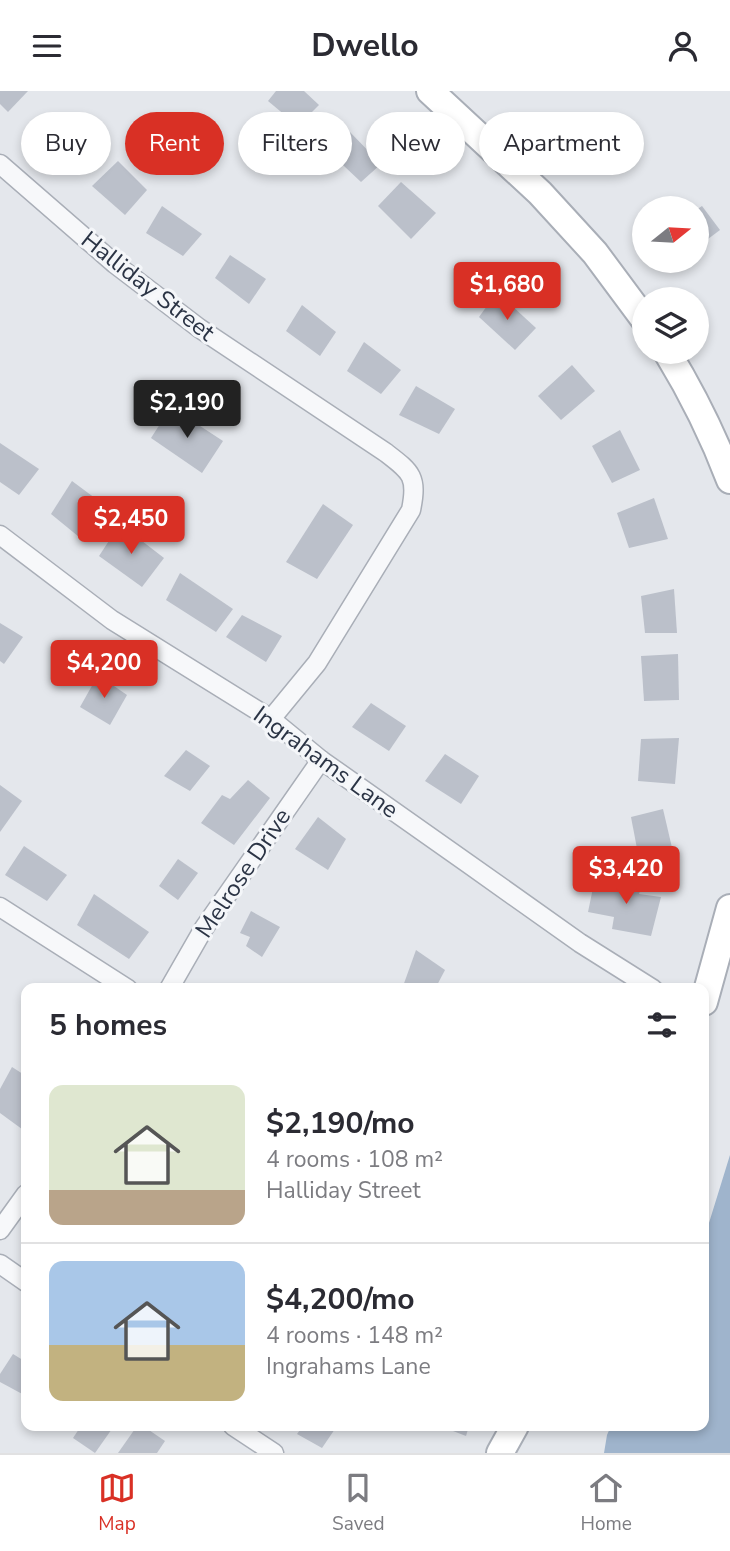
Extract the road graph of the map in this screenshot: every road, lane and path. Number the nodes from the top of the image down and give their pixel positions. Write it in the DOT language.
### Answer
graph roads {
  1 [pos="429,91"];
  2 [pos="0,164"];
  3 [pos="632,303"];
  4 [pos="674,364"];
  5 [pos="730,480"];
  6 [pos="0,535"];
  7 [pos="271,719"];
  8 [pos="321,759"];
  9 [pos="0,907"];
  10 [pos="730,908"];
  11 [pos="119,983"];
  12 [pos="172,983"];
  13 [pos="643,983"];
  14 [pos="709,984"];
  15 [pos="21,1201"];
  16 [pos="0,1230"];
  17 [pos="0,1264"];
  18 [pos="21,1279"];
  19 [pos="241,1431"];
  20 [pos="512,1431"];
  21 [pos="274,1453"];
  22 [pos="500,1453"];
  1 -- 3 [label="main road"];
  2 -- 7 [label="street, Halliday Street"];
  4 -- 5 [label="main road"];
  6 -- 7 [label="street, Ingrahams Lane"];
  7 -- 8 [label="street, Ingrahams Lane"];
  8 -- 12 [label="street, Melrose Drive"];
  8 -- 13 [label="street, Ingrahams Lane"];
  9 -- 11 [label="street"];
  10 -- 14 [label="main road"];
  15 -- 16 [label="street"];
  17 -- 18 [label="street"];
  19 -- 21 [label="street"];
  20 -- 22 [label="main road"];
}
